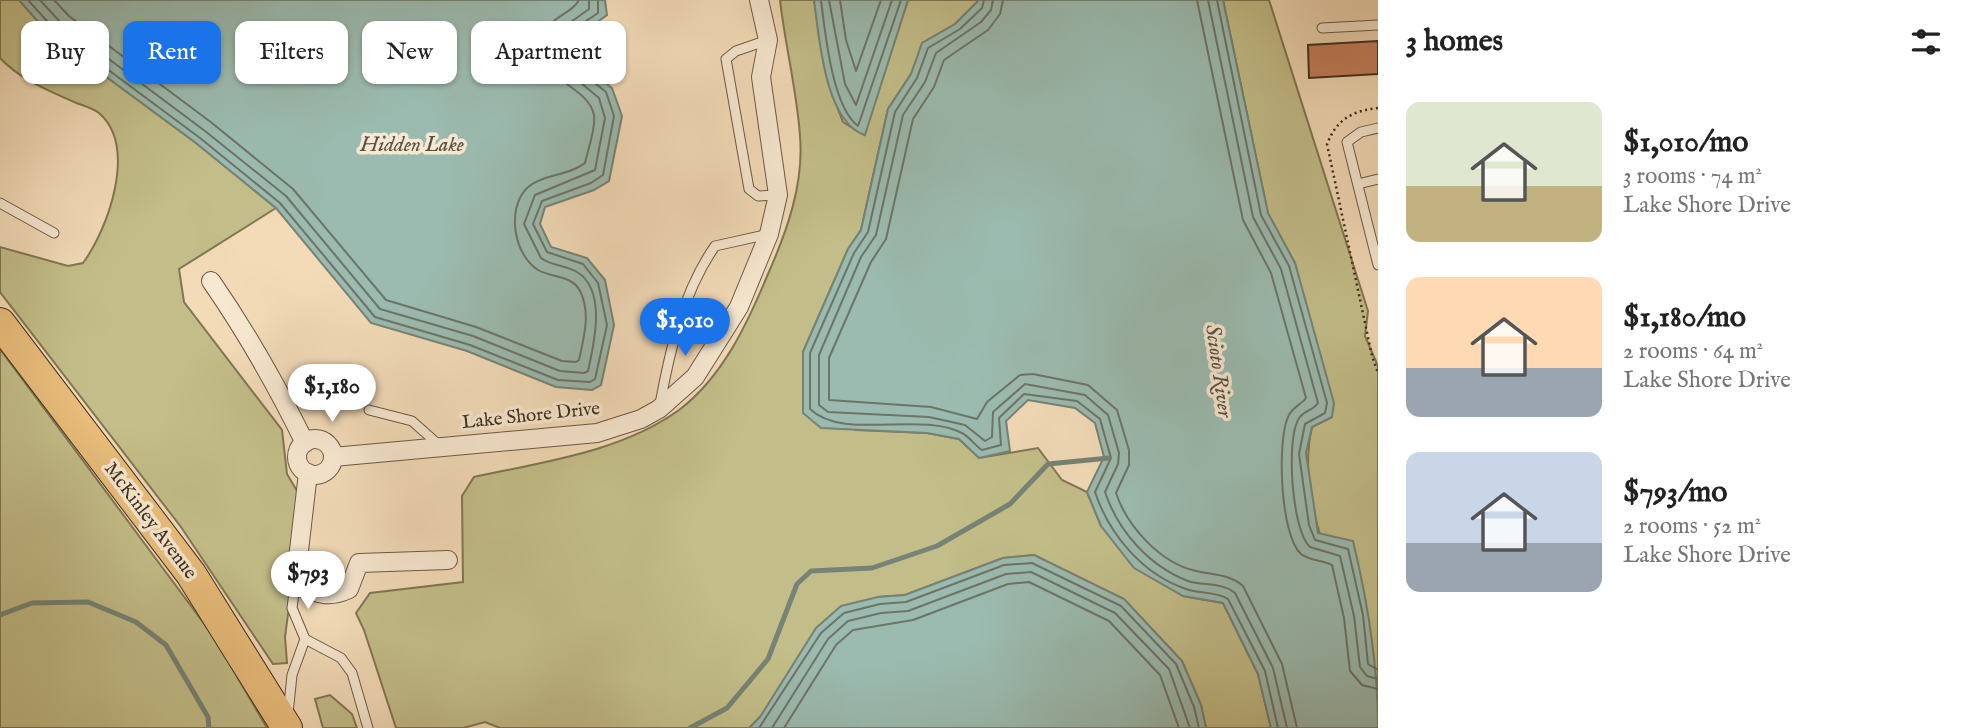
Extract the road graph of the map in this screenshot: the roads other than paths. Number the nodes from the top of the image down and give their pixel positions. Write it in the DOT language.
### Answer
graph roads {
  1 [pos="759,0"];
  2 [pos="1378,25"];
  3 [pos="1322,28"];
  4 [pos="768,40"];
  5 [pos="1378,128"];
  6 [pos="1378,179"];
  7 [pos="1358,184"];
  8 [pos="778,195"];
  9 [pos="0,203"];
  10 [pos="1373,226"];
  11 [pos="54,233"];
  12 [pos="769,234"];
  13 [pos="1378,265"];
  14 [pos="211,281"];
  15 [pos="0,323"];
  16 [pos="659,409"];
  17 [pos="369,410"];
  18 [pos="304,443"];
  19 [pos="440,446"];
  20 [pos="333,457"];
  21 [pos="308,473"];
  22 [pos="448,560"];
  23 [pos="295,585"];
  24 [pos="305,639"];
  25 [pos="287,728"];
  26 [pos="368,728"];
  1 -- 4 [label="street, Lake Shore Drive"];
  2 -- 3 [label="lane"];
  4 -- 8 [label="street, Lake Shore Drive"];
  4 -- 8 [label="lane"];
  5 -- 7 [label="lane"];
  6 -- 7 [label="lane"];
  7 -- 10 [label="lane"];
  8 -- 12 [label="street, Lake Shore Drive"];
  9 -- 11 [label="lane"];
  10 -- 13 [label="lane"];
  12 -- 16 [label="street, Lake Shore Drive"];
  12 -- 16 [label="lane"];
  14 -- 18 [label="street"];
  15 -- 25 [label="main road, McKinley Avenue"];
  16 -- 19 [label="street, Lake Shore Drive"];
  17 -- 19 [label="lane"];
  18 -- 20 [label="street"];
  18 -- 21 [label="street"];
  19 -- 20 [label="street, Lake Shore Drive"];
  20 -- 21 [label="street, Lake Shore Drive"];
  21 -- 23 [label="street"];
  22 -- 23 [label="street"];
  23 -- 24 [label="lane"];
  24 -- 25 [label="lane"];
  24 -- 26 [label="lane"];
}
